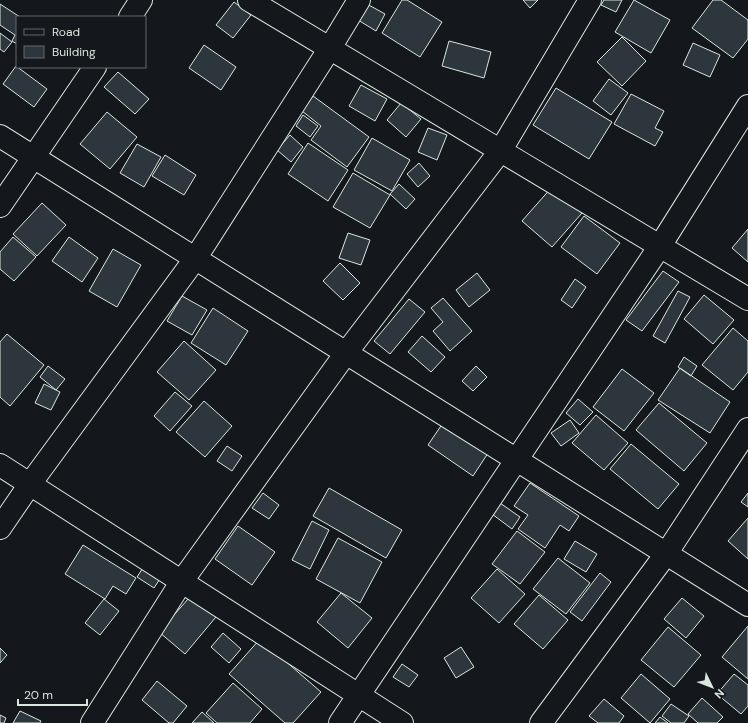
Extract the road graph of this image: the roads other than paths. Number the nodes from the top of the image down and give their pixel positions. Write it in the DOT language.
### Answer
graph roads {
  1 [pos="141,0"];
  2 [pos="250,0"];
  3 [pos="359,0"];
  4 [pos="590,0"];
  5 [pos="131,16"];
  6 [pos="330,48"];
  7 [pos="94,68"];
  8 [pos="748,106"];
  9 [pos="0,136"];
  10 [pos="501,150"];
  11 [pos="33,157"];
  12 [pos="0,206"];
  13 [pos="660,246"];
  14 [pos="195,259"];
  15 [pos="748,299"];
  16 [pos="346,353"];
  17 [pos="748,429"];
  18 [pos="516,460"];
  19 [pos="0,465"];
  20 [pos="30,484"];
  21 [pos="0,528"];
  22 [pos="666,554"];
  23 [pos="182,581"];
  24 [pos="748,605"];
  25 [pos="359,695"];
  26 [pos="92,723"];
  27 [pos="340,723"];
  28 [pos="402,723"];
  29 [pos="541,723"];
  1 -- 5 [label="street"];
  2 -- 6 [label="street"];
  3 -- 6 [label="street"];
  4 -- 10 [label="street"];
  6 -- 10 [label="street"];
  6 -- 14 [label="street"];
  7 -- 11 [label="street"];
  8 -- 13 [label="street"];
  9 -- 11 [label="street"];
  10 -- 13 [label="street"];
  10 -- 16 [label="street"];
  11 -- 12 [label="street"];
  11 -- 14 [label="street"];
  13 -- 15 [label="street"];
  13 -- 18 [label="street"];
  14 -- 16 [label="street"];
  14 -- 20 [label="street"];
  16 -- 18 [label="street"];
  16 -- 23 [label="street"];
  17 -- 22 [label="street"];
  18 -- 22 [label="street"];
  18 -- 25 [label="street"];
  19 -- 20 [label="street"];
  20 -- 21 [label="street"];
  20 -- 23 [label="street"];
  22 -- 24 [label="street"];
  22 -- 29 [label="street"];
  23 -- 25 [label="street"];
  23 -- 26 [label="street"];
  25 -- 27 [label="street"];
  25 -- 28 [label="street"];
}
